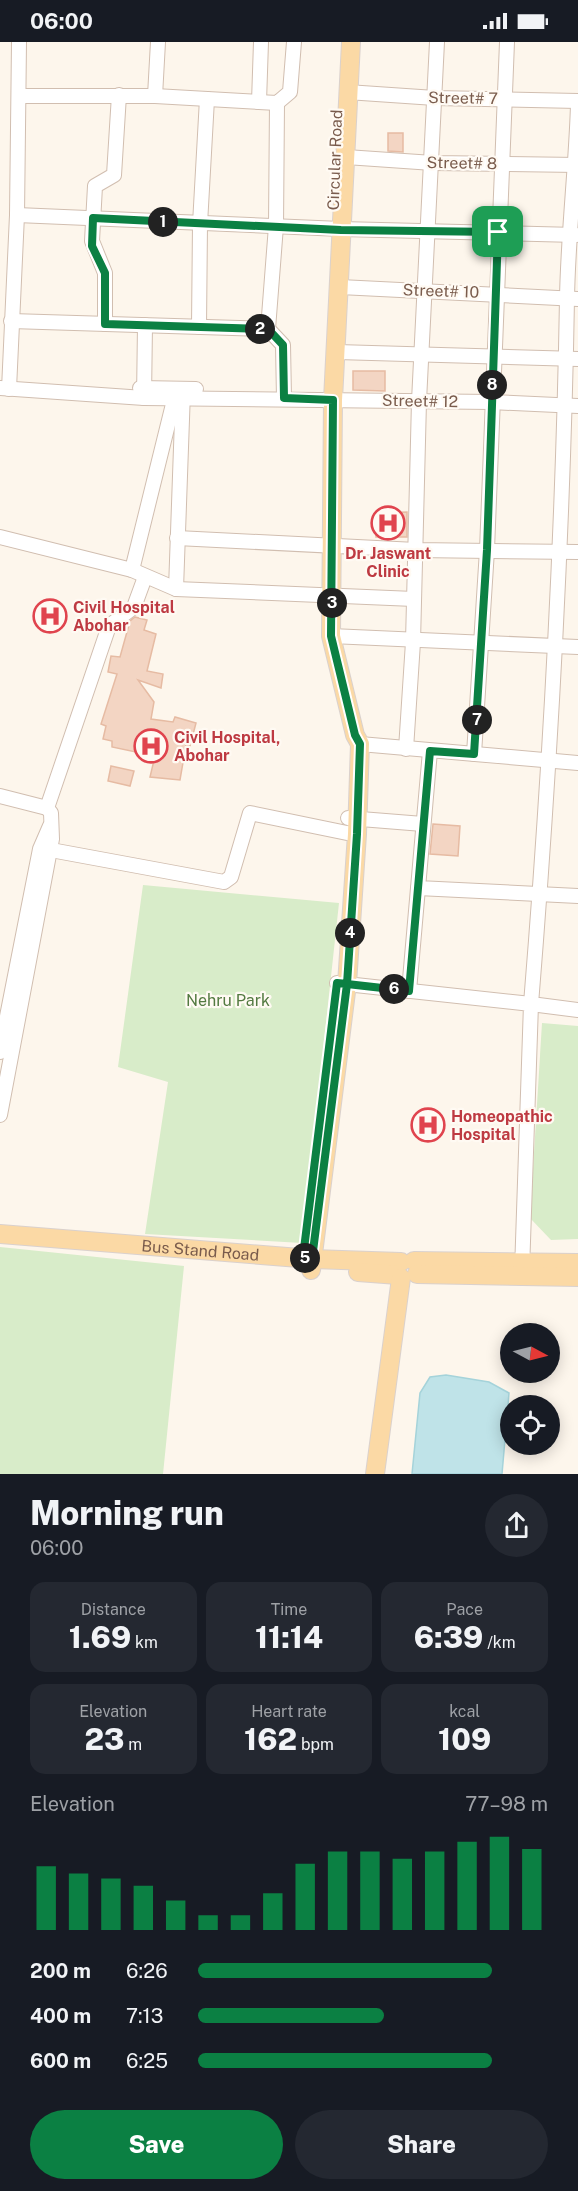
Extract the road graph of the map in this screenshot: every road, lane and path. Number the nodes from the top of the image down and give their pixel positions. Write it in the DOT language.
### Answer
graph roads {
  1 [pos="19,42"];
  2 [pos="158,42"];
  3 [pos="261,42"];
  4 [pos="294,42"];
  5 [pos="340,42"];
  6 [pos="351,42"];
  7 [pos="437,42"];
  8 [pos="507,42"];
  9 [pos="347,92"];
  10 [pos="119,95"];
  11 [pos="20,96"];
  12 [pos="155,96"];
  13 [pos="435,98"];
  14 [pos="207,99"];
  15 [pos="506,99"];
  16 [pos="258,102"];
  17 [pos="277,103"];
  18 [pos="578,103"];
  19 [pos="346,157"];
  20 [pos="433,163"];
  21 [pos="503,164"];
  22 [pos="577,165"];
  23 [pos="17,215"];
  24 [pos="93,218"];
  25 [pos="200,224"];
  26 [pos="276,225"];
  27 [pos="336,229"];
  28 [pos="430,231"];
  29 [pos="498,232"];
  30 [pos="574,235"];
  31 [pos="340,287"];
  32 [pos="426,290"];
  33 [pos="497,293"];
  34 [pos="572,299"];
  35 [pos="11,321"];
  36 [pos="105,324"];
  37 [pos="145,325"];
  38 [pos="200,327"];
  39 [pos="268,329"];
  40 [pos="337,352"];
  41 [pos="423,356"];
  42 [pos="494,357"];
  43 [pos="573,359"];
  44 [pos="5,384"];
  45 [pos="334,392"];
  46 [pos="144,393"];
  47 [pos="284,393"];
  48 [pos="180,394"];
  49 [pos="419,401"];
  50 [pos="491,402"];
  51 [pos="571,406"];
  52 [pos="0,537"];
  53 [pos="177,538"];
  54 [pos="333,546"];
  55 [pos="416,550"];
  56 [pos="487,550"];
  57 [pos="560,551"];
  58 [pos="578,552"];
  59 [pos="139,573"];
  60 [pos="176,589"];
  61 [pos="332,596"];
  62 [pos="414,598"];
  63 [pos="331,636"];
  64 [pos="413,642"];
  65 [pos="482,644"];
  66 [pos="554,645"];
  67 [pos="578,647"];
  68 [pos="358,739"];
  69 [pos="406,749"];
  70 [pos="430,751"];
  71 [pos="474,754"];
  72 [pos="548,762"];
  73 [pos="578,763"];
  74 [pos="0,796"];
  75 [pos="48,808"];
  76 [pos="52,823"];
  77 [pos="351,823"];
  78 [pos="423,824"];
  79 [pos="51,850"];
  80 [pos="418,888"];
  81 [pos="540,895"];
  82 [pos="578,896"];
  83 [pos="342,983"];
  84 [pos="409,991"];
  85 [pos="531,1004"];
  86 [pos="578,1010"];
  87 [pos="0,1052"];
  88 [pos="0,1115"];
  89 [pos="0,1234"];
  90 [pos="0,1245"];
  91 [pos="578,1263"];
  92 [pos="307,1264"];
  93 [pos="522,1270"];
  94 [pos="407,1272"];
  95 [pos="578,1277"];
  96 [pos="375,1474"];
  97 [pos="385,1474"];
  1 -- 11 [label="street"];
  2 -- 12 [label="street"];
  3 -- 16 [label="street"];
  4 -- 17 [label="street"];
  5 -- 27 [label="main road, Circular Road"];
  6 -- 9 [label="main road, Circular Road"];
  7 -- 13 [label="street"];
  8 -- 15 [label="street"];
  9 -- 13 [label="street, Street# 7"];
  9 -- 19 [label="main road, Circular Road"];
  10 -- 11 [label="street"];
  10 -- 12 [label="street"];
  10 -- 24 [label="street"];
  11 -- 23 [label="street"];
  12 -- 14 [label="street"];
  13 -- 15 [label="street, Street# 7"];
  13 -- 20 [label="street"];
  14 -- 16 [label="street"];
  14 -- 25 [label="street"];
  15 -- 18 [label="street, Street# 7"];
  15 -- 21 [label="street"];
  16 -- 17 [label="street"];
  17 -- 26 [label="street"];
  18 -- 22 [label="street"];
  19 -- 20 [label="street, Street# 8"];
  19 -- 27 [label="main road, Circular Road"];
  20 -- 21 [label="street, Street# 8"];
  20 -- 28 [label="street"];
  21 -- 22 [label="street, Street# 8"];
  21 -- 29 [label="street"];
  22 -- 30 [label="street"];
  23 -- 24 [label="street"];
  23 -- 35 [label="street"];
  24 -- 25 [label="street"];
  24 -- 36 [label="street"];
  25 -- 26 [label="street"];
  25 -- 38 [label="street"];
  26 -- 27 [label="street"];
  26 -- 39 [label="street"];
  27 -- 28 [label="street"];
  27 -- 31 [label="main road, Circular Road"];
  27 -- 45 [label="main road, Circular Road"];
  28 -- 29 [label="street"];
  28 -- 32 [label="street"];
  29 -- 30 [label="street"];
  29 -- 33 [label="street"];
  30 -- 34 [label="street"];
  31 -- 32 [label="street, Street# 10"];
  31 -- 40 [label="main road, Circular Road"];
  32 -- 33 [label="street, Street# 10"];
  32 -- 41 [label="street"];
  33 -- 34 [label="street, Street# 10"];
  33 -- 42 [label="street"];
  34 -- 43 [label="street"];
  35 -- 36 [label="street"];
  35 -- 44 [label="street"];
  36 -- 37 [label="street"];
  37 -- 38 [label="street"];
  37 -- 46 [label="street"];
  38 -- 39 [label="street"];
  39 -- 47 [label="street"];
  40 -- 41 [label="street"];
  40 -- 45 [label="main road, Circular Road"];
  41 -- 42 [label="street"];
  41 -- 49 [label="street"];
  42 -- 43 [label="street"];
  42 -- 50 [label="street"];
  43 -- 51 [label="street"];
  44 -- 46 [label="street, Street# 12"];
  45 -- 47 [label="street, Street# 12"];
  45 -- 49 [label="street, Street# 12"];
  45 -- 54 [label="main road, Circular Road"];
  46 -- 48 [label="street, Street# 12"];
  47 -- 48 [label="street, Street# 12"];
  48 -- 53 [label="street"];
  48 -- 59 [label="street"];
  49 -- 50 [label="street, Street# 12"];
  49 -- 55 [label="street"];
  50 -- 51 [label="street, Street# 12"];
  50 -- 56 [label="street"];
  51 -- 57 [label="street"];
  52 -- 59 [label="street"];
  53 -- 54 [label="street"];
  53 -- 60 [label="street"];
  54 -- 55 [label="street"];
  54 -- 61 [label="main road, Circular Road"];
  55 -- 56 [label="street"];
  55 -- 62 [label="street"];
  56 -- 57 [label="street"];
  56 -- 65 [label="street"];
  57 -- 58 [label="street"];
  57 -- 66 [label="street"];
  59 -- 60 [label="street"];
  59 -- 75 [label="street"];
  60 -- 61 [label="street"];
  61 -- 62 [label="street"];
  61 -- 63 [label="main road, Circular Road"];
  62 -- 64 [label="street"];
  63 -- 64 [label="street"];
  63 -- 68 [label="main road, Circular Road"];
  64 -- 65 [label="street"];
  64 -- 69 [label="street"];
  65 -- 66 [label="street"];
  65 -- 71 [label="street"];
  66 -- 67 [label="street"];
  66 -- 72 [label="street"];
  68 -- 69 [label="street"];
  68 -- 77 [label="main road, Circular Road"];
  69 -- 70 [label="street"];
  70 -- 71 [label="street"];
  70 -- 78 [label="street"];
  71 -- 72 [label="street"];
  72 -- 73 [label="street"];
  72 -- 81 [label="street"];
  74 -- 75 [label="street"];
  75 -- 76 [label="street"];
  76 -- 79 [label="street"];
  76 -- 87 [label="street"];
  77 -- 78 [label="street"];
  77 -- 79 [label="street"];
  77 -- 83 [label="main road, Circular Road"];
  78 -- 80 [label="street"];
  79 -- 88 [label="street"];
  80 -- 81 [label="street"];
  80 -- 84 [label="street"];
  81 -- 82 [label="street"];
  81 -- 85 [label="street"];
  83 -- 84 [label="street"];
  83 -- 92 [label="main road, Circular Road"];
  84 -- 85 [label="street"];
  85 -- 86 [label="street"];
  85 -- 93 [label="street"];
  89 -- 92 [label="main road, Bus Stand Road"];
  90 -- 92 [label="main road, Bus Stand Road"];
  91 -- 93 [label="main road, Bus Stand Road"];
  92 -- 94 [label="main road, Bus Stand Road"];
  93 -- 94 [label="main road, Bus Stand Road"];
  93 -- 95 [label="main road, Bus Stand Road"];
  94 -- 96 [label="main road"];
  94 -- 97 [label="main road"];
}
